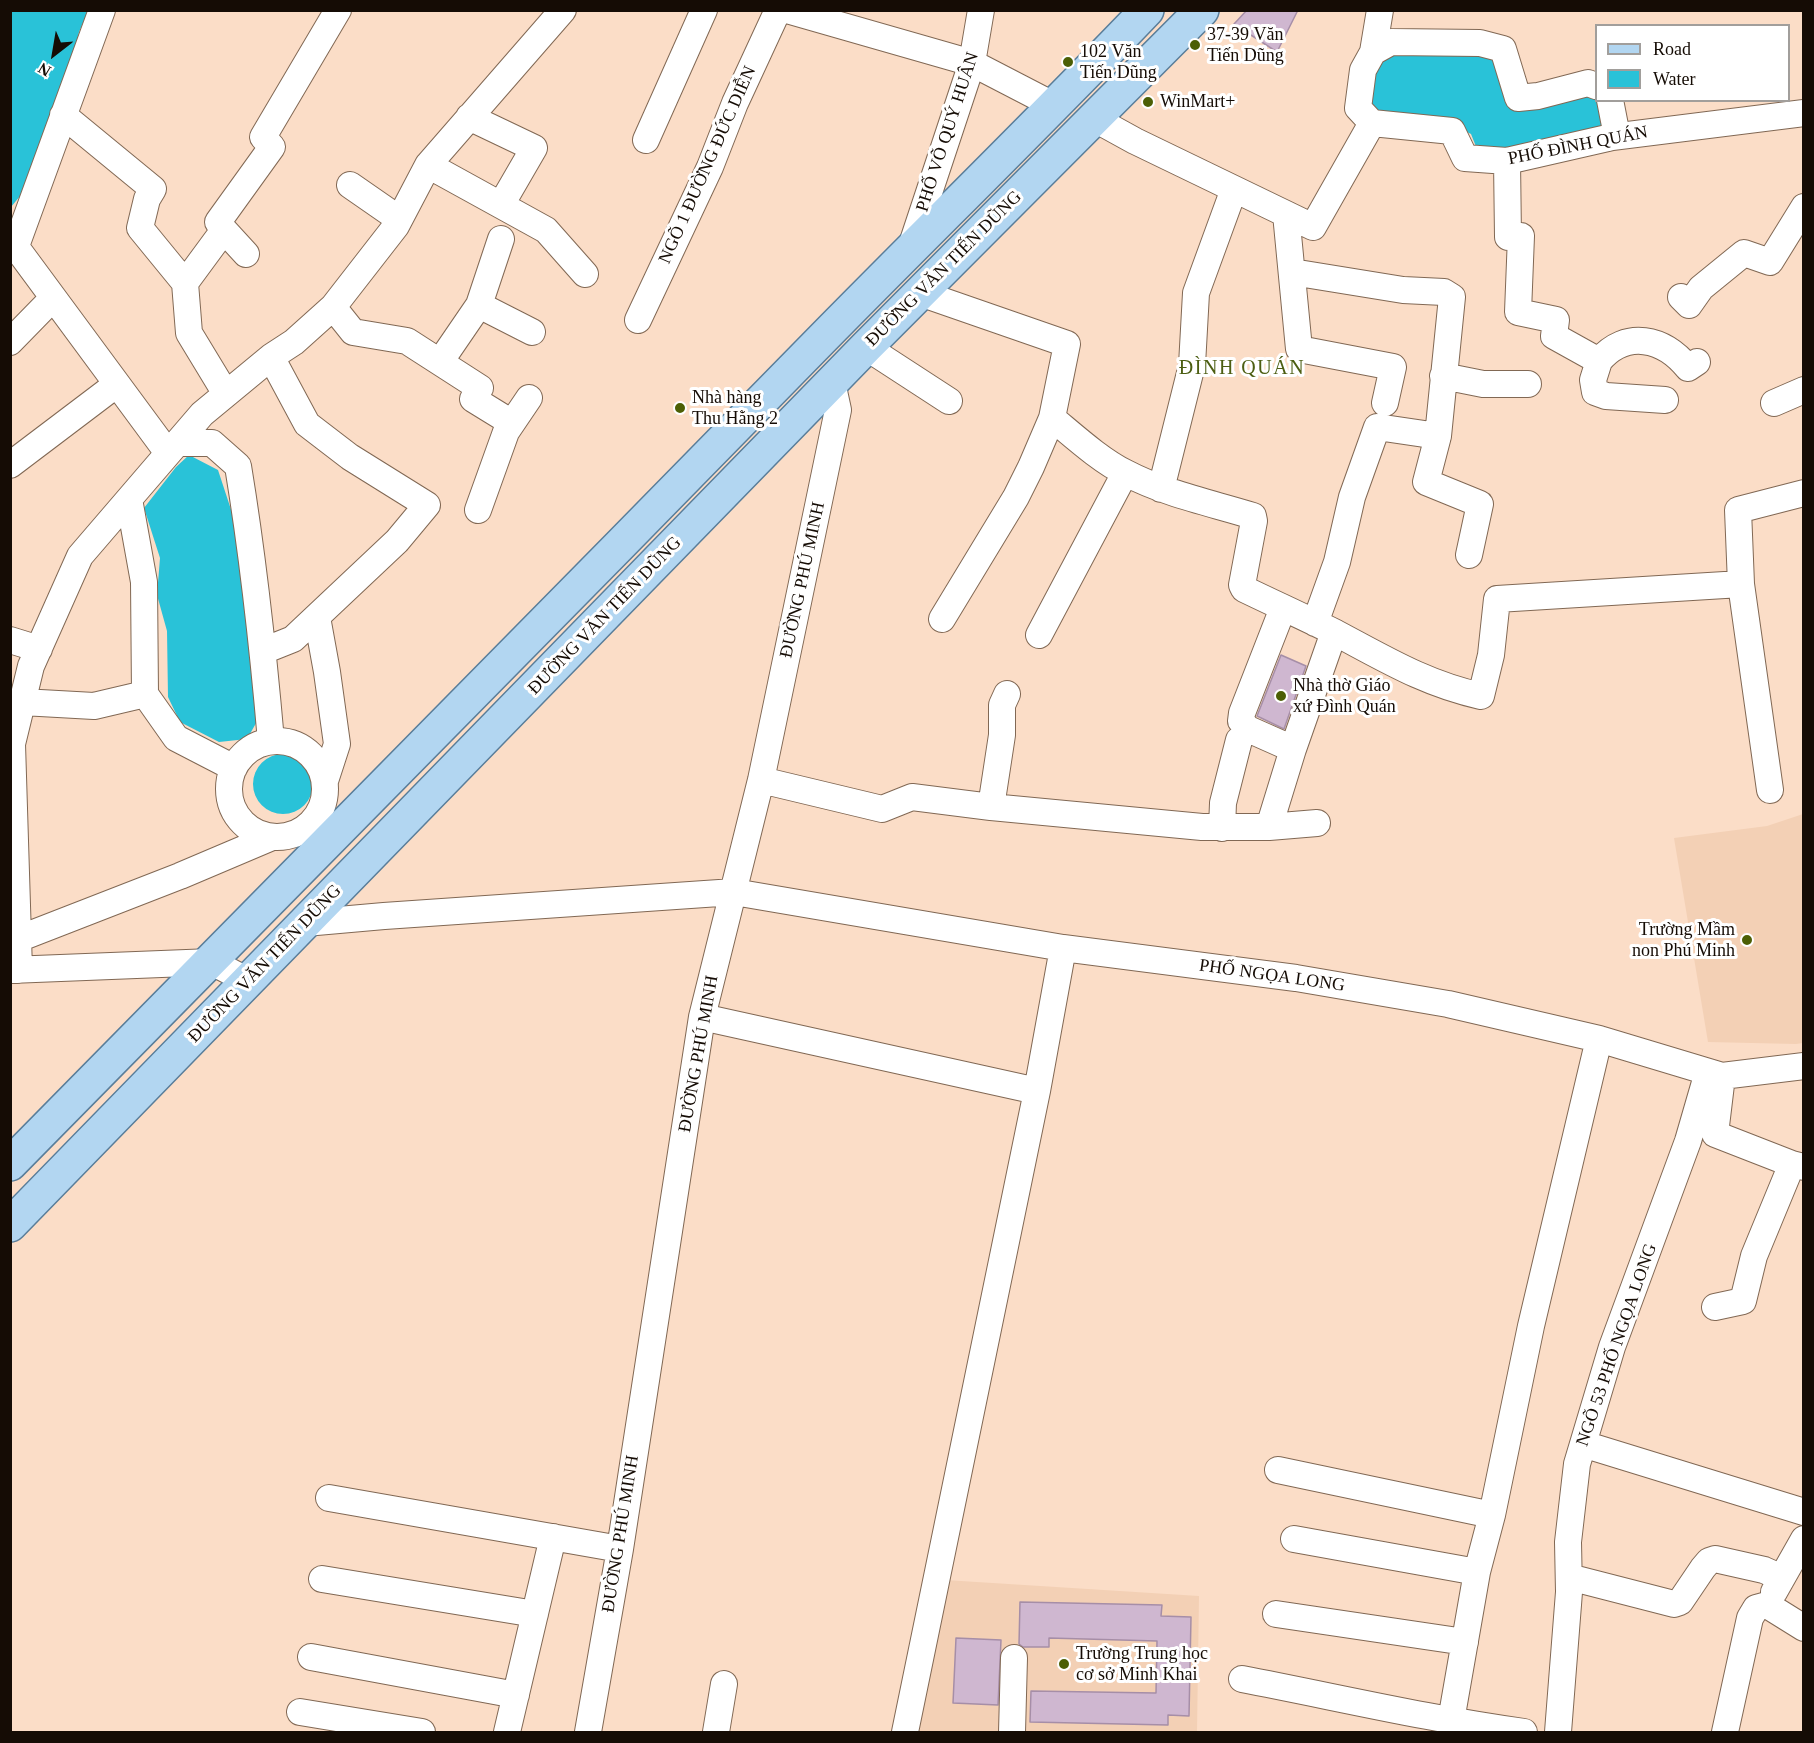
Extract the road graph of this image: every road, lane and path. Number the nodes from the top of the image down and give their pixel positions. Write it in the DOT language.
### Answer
graph roads {
  1 [pos="102,10"];
  2 [pos="338,10"];
  3 [pos="563,10"];
  4 [pos="704,10"];
  5 [pos="778,10"];
  6 [pos="787,10"];
  7 [pos="981,10"];
  8 [pos="1147,10"];
  9 [pos="1202,10"];
  10 [pos="1380,10"];
  11 [pos="1373,52"];
  12 [pos="972,63"];
  13 [pos="1595,86"];
  14 [pos="1610,102"];
  15 [pos="1055,106"];
  16 [pos="1803,113"];
  17 [pos="63,115"];
  18 [pos="469,117"];
  19 [pos="1095,119"];
  20 [pos="1372,123"];
  21 [pos="1617,136"];
  22 [pos="646,140"];
  23 [pos="1507,161"];
  24 [pos="428,165"];
  25 [pos="350,185"];
  26 [pos="1234,189"];
  27 [pos="501,206"];
  28 [pos="1803,207"];
  29 [pos="1286,214"];
  30 [pos="399,219"];
  31 [pos="224,230"];
  32 [pos="501,239"];
  33 [pos="13,243"];
  34 [pos="909,253"];
  35 [pos="246,254"];
  36 [pos="1292,272"];
  37 [pos="585,274"];
  38 [pos="185,283"];
  39 [pos="920,293"];
  40 [pos="1681,297"];
  41 [pos="53,298"];
  42 [pos="479,305"];
  43 [pos="333,307"];
  44 [pos="638,320"];
  45 [pos="532,332"];
  46 [pos="10,342"];
  47 [pos="866,347"];
  48 [pos="271,357"];
  49 [pos="1599,361"];
  50 [pos="440,362"];
  51 [pos="1697,362"];
  52 [pos="1443,376"];
  53 [pos="832,382"];
  54 [pos="117,384"];
  55 [pos="1528,384"];
  56 [pos="1803,390"];
  57 [pos="226,394"];
  58 [pos="529,398"];
  59 [pos="1665,400"];
  60 [pos="949,401"];
  61 [pos="1385,403"];
  62 [pos="1774,403"];
  63 [pos="1052,418"];
  64 [pos="512,423"];
  65 [pos="1438,436"];
  66 [pos="172,448"];
  67 [pos="10,465"];
  68 [pos="1125,472"];
  69 [pos="1161,489"];
  70 [pos="1803,494"];
  71 [pos="129,499"];
  72 [pos="478,510"];
  73 [pos="1469,555"];
  74 [pos="1741,584"];
  75 [pos="1283,608"];
  76 [pos="317,617"];
  77 [pos="942,619"];
  78 [pos="1324,628"];
  79 [pos="1039,635"];
  80 [pos="10,640"];
  81 [pos="39,649"];
  82 [pos="263,651"];
  83 [pos="145,694"];
  84 [pos="1007,694"];
  85 [pos="22,702"];
  86 [pos="1239,740"];
  87 [pos="271,741"];
  88 [pos="1293,749"];
  89 [pos="234,768"];
  90 [pos="12,770"];
  91 [pos="761,780"];
  92 [pos="325,781"];
  93 [pos="1770,790"];
  94 [pos="991,807"];
  95 [pos="1317,822"];
  96 [pos="1269,827"];
  97 [pos="1222,828"];
  98 [pos="304,830"];
  99 [pos="272,837"];
  100 [pos="309,863"];
  101 [pos="734,892"];
  102 [pos="305,923"];
  103 [pos="18,939"];
  104 [pos="1063,948"];
  105 [pos="212,962"];
  106 [pos="15,970"];
  107 [pos="248,981"];
  108 [pos="702,1017"];
  109 [pos="1599,1039"];
  110 [pos="1803,1066"];
  111 [pos="1715,1074"];
  112 [pos="1037,1091"];
  113 [pos="10,1164"];
  114 [pos="1798,1165"];
  115 [pos="10,1225"];
  116 [pos="1715,1307"];
  117 [pos="1583,1444"];
  118 [pos="1278,1470"];
  119 [pos="329,1498"];
  120 [pos="1803,1512"];
  121 [pos="1492,1515"];
  122 [pos="553,1537"];
  123 [pos="1294,1539"];
  124 [pos="1801,1547"];
  125 [pos="620,1549"];
  126 [pos="1477,1572"];
  127 [pos="1569,1577"];
  128 [pos="1782,1578"];
  129 [pos="322,1579"];
  130 [pos="1767,1605"];
  131 [pos="535,1614"];
  132 [pos="1276,1614"];
  133 [pos="1803,1628"];
  134 [pos="1465,1642"];
  135 [pos="311,1657"];
  136 [pos="1014,1658"];
  137 [pos="1242,1679"];
  138 [pos="724,1684"];
  139 [pos="516,1695"];
  140 [pos="300,1712"];
  141 [pos="1450,1727"];
  142 [pos="422,1732"];
  143 [pos="507,1732"];
  144 [pos="588,1732"];
  145 [pos="716,1732"];
  146 [pos="905,1732"];
  147 [pos="1012,1732"];
  148 [pos="1524,1732"];
  149 [pos="1558,1732"];
  150 [pos="1725,1732"];
  1 -- 17 [label="street"];
  2 -- 31 [label="street"];
  3 -- 18 [label="street"];
  4 -- 22 [label="street"];
  5 -- 44 [label="street, NGÕ 1 ĐƯỜNG ĐỨC DIỄN"];
  6 -- 12 [label="street"];
  7 -- 12 [label="street, PHỐ VÕ QUÝ HUÂN"];
  8 -- 15 [label="main road, ĐƯỜNG VĂN TIẾN DŨNG"];
  9 -- 19 [label="main road, ĐƯỜNG VĂN TIẾN DŨNG"];
  10 -- 11 [label="street"];
  11 -- 13 [label="street"];
  11 -- 20 [label="street"];
  12 -- 15 [label="street"];
  12 -- 34 [label="street, PHỐ VÕ QUÝ HUÂN"];
  14 -- 21 [label="street"];
  15 -- 34 [label="main road, ĐƯỜNG VĂN TIẾN DŨNG"];
  16 -- 21 [label="street, PHỐ ĐÌNH QUÁN"];
  17 -- 33 [label="street"];
  17 -- 38 [label="street"];
  18 -- 24 [label="street"];
  18 -- 27 [label="street"];
  19 -- 26 [label="street"];
  19 -- 39 [label="main road, ĐƯỜNG VĂN TIẾN DŨNG"];
  20 -- 23 [label="street, PHỐ ĐÌNH QUÁN"];
  20 -- 29 [label="street"];
  21 -- 23 [label="street, PHỐ ĐÌNH QUÁN"];
  23 -- 49 [label="street"];
  24 -- 27 [label="street"];
  24 -- 30 [label="street"];
  25 -- 30 [label="street"];
  26 -- 29 [label="street"];
  26 -- 69 [label="street"];
  27 -- 37 [label="street"];
  28 -- 40 [label="street"];
  29 -- 36 [label="street"];
  30 -- 43 [label="street"];
  31 -- 35 [label="street"];
  31 -- 38 [label="street"];
  32 -- 42 [label="street"];
  33 -- 41 [label="street"];
  34 -- 100 [label="main road, ĐƯỜNG VĂN TIẾN DŨNG"];
  36 -- 52 [label="street"];
  36 -- 61 [label="street"];
  38 -- 57 [label="street"];
  39 -- 47 [label="main road, ĐƯỜNG VĂN TIẾN DŨNG"];
  39 -- 63 [label="street"];
  41 -- 46 [label="street"];
  41 -- 54 [label="street"];
  42 -- 45 [label="street"];
  42 -- 50 [label="street"];
  43 -- 48 [label="street"];
  43 -- 50 [label="street"];
  47 -- 53 [label="main road, ĐƯỜNG VĂN TIẾN DŨNG"];
  47 -- 60 [label="street"];
  48 -- 57 [label="street"];
  48 -- 76 [label="street"];
  49 -- 51 [label="street"];
  49 -- 59 [label="street"];
  50 -- 64 [label="street"];
  52 -- 55 [label="street"];
  52 -- 65 [label="street"];
  53 -- 91 [label="street, ĐƯỜNG PHÚ MINH"];
  53 -- 102 [label="main road, ĐƯỜNG VĂN TIẾN DŨNG"];
  54 -- 66 [label="street"];
  54 -- 67 [label="street"];
  56 -- 62 [label="street"];
  57 -- 66 [label="street"];
  58 -- 64 [label="street"];
  63 -- 68 [label="street"];
  63 -- 77 [label="street"];
  64 -- 72 [label="street"];
  65 -- 73 [label="street"];
  65 -- 78 [label="street"];
  66 -- 71 [label="street"];
  66 -- 82 [label="street"];
  68 -- 69 [label="street"];
  68 -- 79 [label="street"];
  69 -- 75 [label="street"];
  70 -- 74 [label="street"];
  71 -- 81 [label="street"];
  71 -- 83 [label="street"];
  74 -- 78 [label="street"];
  74 -- 93 [label="street"];
  75 -- 78 [label="street"];
  75 -- 88 [label="street"];
  76 -- 82 [label="street"];
  76 -- 92 [label="street"];
  78 -- 88 [label="street"];
  80 -- 81 [label="street"];
  81 -- 85 [label="street"];
  82 -- 87 [label="street"];
  83 -- 85 [label="street"];
  83 -- 89 [label="street"];
  84 -- 94 [label="street"];
  85 -- 90 [label="street"];
  86 -- 97 [label="street"];
  87 -- 89 [label="street"];
  87 -- 92 [label="street"];
  88 -- 96 [label="street"];
  89 -- 99 [label="street"];
  90 -- 103 [label="street"];
  91 -- 94 [label="street"];
  91 -- 101 [label="street, ĐƯỜNG PHÚ MINH"];
  92 -- 98 [label="street"];
  94 -- 97 [label="street"];
  95 -- 96 [label="street"];
  96 -- 97 [label="street"];
  98 -- 99 [label="street"];
  98 -- 100 [label="street"];
  99 -- 103 [label="street"];
  100 -- 105 [label="main road, ĐƯỜNG VĂN TIẾN DŨNG"];
  101 -- 102 [label="street, PHỐ NGỌA LONG"];
  101 -- 104 [label="street, PHỐ NGỌA LONG"];
  101 -- 108 [label="street, ĐƯỜNG PHÚ MINH"];
  102 -- 107 [label="main road, ĐƯỜNG VĂN TIẾN DŨNG"];
  103 -- 106 [label="street"];
  104 -- 109 [label="street, PHỐ NGỌA LONG"];
  104 -- 112 [label="street"];
  105 -- 106 [label="street"];
  105 -- 107 [label="street"];
  105 -- 113 [label="main road, ĐƯỜNG VĂN TIẾN DŨNG"];
  107 -- 115 [label="main road, ĐƯỜNG VĂN TIẾN DŨNG"];
  108 -- 112 [label="street"];
  108 -- 125 [label="street, ĐƯỜNG PHÚ MINH"];
  109 -- 111 [label="street, PHỐ NGỌA LONG"];
  109 -- 121 [label="street"];
  110 -- 111 [label="street, PHỐ NGỌA LONG"];
  111 -- 114 [label="street"];
  111 -- 117 [label="street, NGÕ 53 PHỐ NGỌA LONG"];
  112 -- 146 [label="street"];
  114 -- 116 [label="street"];
  117 -- 120 [label="street"];
  117 -- 127 [label="street, NGÕ 53 PHỐ NGỌA LONG"];
  118 -- 121 [label="street"];
  119 -- 122 [label="street"];
  121 -- 126 [label="street"];
  122 -- 125 [label="street"];
  122 -- 131 [label="street"];
  123 -- 126 [label="street"];
  124 -- 128 [label="street"];
  125 -- 144 [label="street, ĐƯỜNG PHÚ MINH"];
  126 -- 134 [label="street"];
  127 -- 128 [label="street"];
  127 -- 149 [label="street, NGÕ 53 PHỐ NGỌA LONG"];
  128 -- 130 [label="street"];
  129 -- 131 [label="street"];
  130 -- 133 [label="street"];
  130 -- 150 [label="street"];
  131 -- 139 [label="street"];
  132 -- 134 [label="street"];
  134 -- 141 [label="street"];
  135 -- 139 [label="street"];
  136 -- 147 [label="street"];
  137 -- 141 [label="street"];
  138 -- 145 [label="street"];
  139 -- 143 [label="street"];
  140 -- 142 [label="street"];
  141 -- 148 [label="street"];
}
